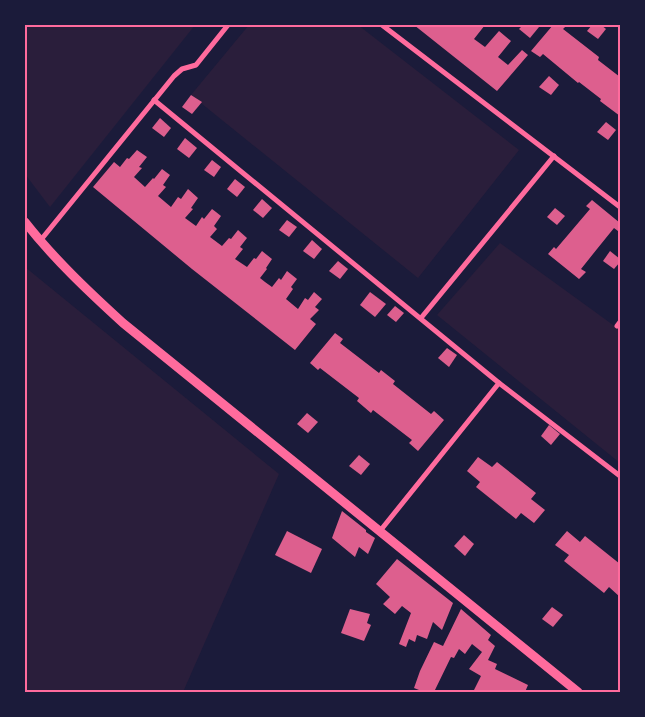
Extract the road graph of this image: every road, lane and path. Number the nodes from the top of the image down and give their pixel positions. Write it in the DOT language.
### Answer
graph roads {
  1 [pos="228,25"];
  2 [pos="382,25"];
  3 [pos="154,100"];
  4 [pos="554,156"];
  5 [pos="620,207"];
  6 [pos="25,222"];
  7 [pos="40,241"];
  8 [pos="421,318"];
  9 [pos="500,383"];
  10 [pos="620,476"];
  11 [pos="380,531"];
  12 [pos="578,692"];
  1 -- 3 [label="street"];
  2 -- 4 [label="street"];
  3 -- 7 [label="street"];
  3 -- 8 [label="street"];
  4 -- 5 [label="street"];
  4 -- 8 [label="street"];
  6 -- 7 [label="street"];
  7 -- 11 [label="street"];
  8 -- 9 [label="street"];
  9 -- 10 [label="street"];
  9 -- 11 [label="street"];
  11 -- 12 [label="street"];
}
